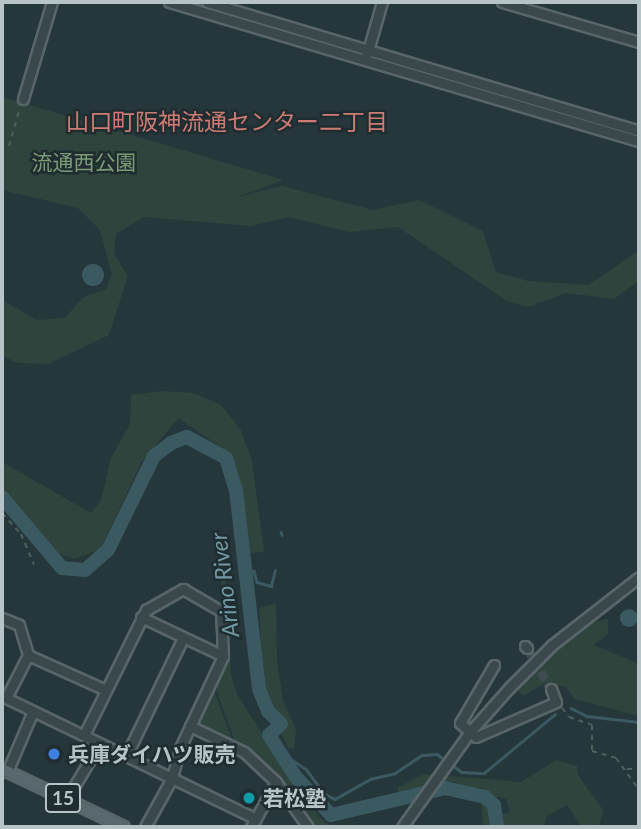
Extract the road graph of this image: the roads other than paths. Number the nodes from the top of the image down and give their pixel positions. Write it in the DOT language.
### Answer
graph roads {
  1 [pos="52,2"];
  2 [pos="169,2"];
  3 [pos="207,2"];
  4 [pos="382,2"];
  5 [pos="502,2"];
  6 [pos="639,42"];
  7 [pos="368,50"];
  8 [pos="365,60"];
  9 [pos="22,102"];
  10 [pos="639,131"];
  11 [pos="639,141"];
  12 [pos="639,577"];
  13 [pos="141,617"];
  14 [pos="2,618"];
  15 [pos="183,638"];
  16 [pos="28,655"];
  17 [pos="223,656"];
  18 [pos="494,665"];
  19 [pos="551,689"];
  20 [pos="106,690"];
  21 [pos="4,697"];
  22 [pos="33,711"];
  23 [pos="190,726"];
  24 [pos="469,733"];
  25 [pos="84,735"];
  26 [pos="100,743"];
  27 [pos="126,756"];
  28 [pos="5,770"];
  29 [pos="172,778"];
  30 [pos="276,782"];
  31 [pos="66,800"];
  32 [pos="254,823"];
  33 [pos="124,827"];
  34 [pos="145,827"];
  35 [pos="309,827"];
  36 [pos="402,827"];
  1 -- 9 [label="street"];
  2 -- 8 [label="street"];
  3 -- 7 [label="street"];
  4 -- 7 [label="street"];
  5 -- 6 [label="street"];
  7 -- 8 [label="street"];
  7 -- 10 [label="street"];
  8 -- 11 [label="street"];
  12 -- 24 [label="street"];
  13 -- 15 [label="street"];
  13 -- 17 [label="street"];
  13 -- 20 [label="street"];
  14 -- 16 [label="street"];
  15 -- 17 [label="street"];
  15 -- 27 [label="street"];
  16 -- 20 [label="street"];
  16 -- 21 [label="street"];
  17 -- 23 [label="street"];
  18 -- 24 [label="street"];
  19 -- 24 [label="street"];
  20 -- 25 [label="street"];
  21 -- 22 [label="street"];
  22 -- 25 [label="street"];
  22 -- 28 [label="street"];
  23 -- 29 [label="street"];
  23 -- 30 [label="street"];
  24 -- 36 [label="street"];
  25 -- 26 [label="street"];
  26 -- 27 [label="street"];
  26 -- 31 [label="street"];
  27 -- 29 [label="street"];
  28 -- 31 [label="main road, 15"];
  29 -- 32 [label="street"];
  29 -- 34 [label="street"];
  30 -- 32 [label="street"];
  30 -- 35 [label="street"];
  31 -- 33 [label="main road, 15"];
}
